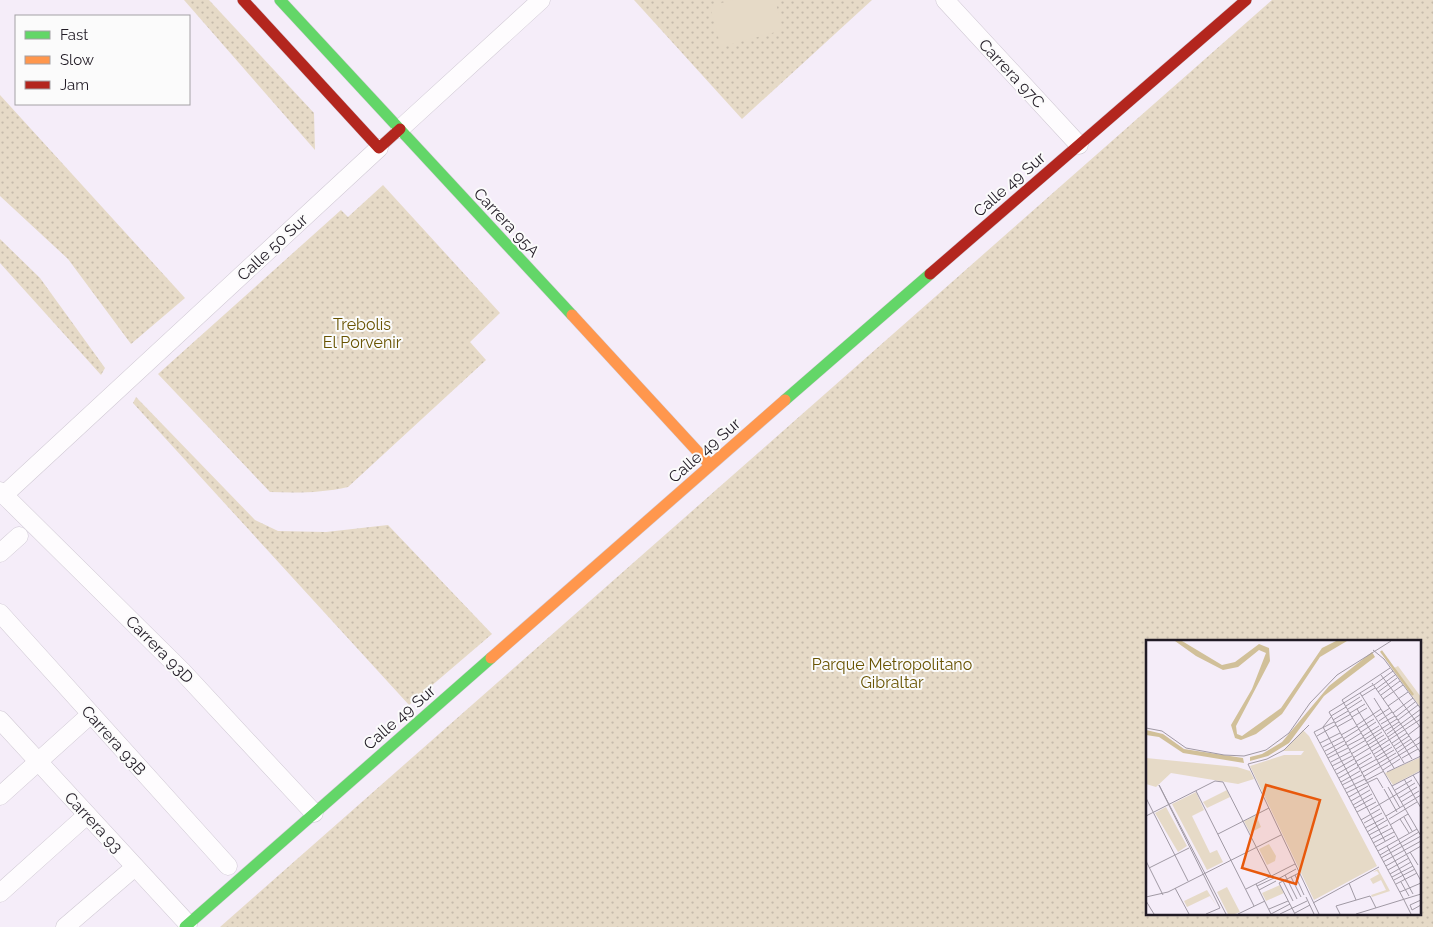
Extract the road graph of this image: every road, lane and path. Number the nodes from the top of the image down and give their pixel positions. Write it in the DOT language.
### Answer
graph roads {
  1 [pos="243,0"];
  2 [pos="280,0"];
  3 [pos="541,0"];
  4 [pos="945,0"];
  5 [pos="1246,0"];
  6 [pos="400,129"];
  7 [pos="1079,145"];
  8 [pos="379,148"];
  9 [pos="710,465"];
  10 [pos="2,493"];
  11 [pos="18,536"];
  12 [pos="0,553"];
  13 [pos="0,613"];
  14 [pos="91,714"];
  15 [pos="0,720"];
  16 [pos="38,762"];
  17 [pos="0,796"];
  18 [pos="314,813"];
  19 [pos="87,815"];
  20 [pos="228,866"];
  21 [pos="135,867"];
  22 [pos="0,893"];
  23 [pos="186,926"];
  24 [pos="65,927"];
  1 -- 8 [label="street"];
  2 -- 6 [label="street, Carrera 95A"];
  3 -- 6 [label="street, Calle 50 Sur"];
  4 -- 7 [label="street, Carrera 97C"];
  5 -- 7 [label="street, Calle 49 Sur"];
  6 -- 8 [label="street, Calle 50 Sur"];
  6 -- 9 [label="street, Carrera 95A"];
  7 -- 9 [label="street, Calle 49 Sur"];
  8 -- 10 [label="street, Calle 50 Sur"];
  9 -- 18 [label="street, Calle 49 Sur"];
  10 -- 18 [label="street, Carrera 93D"];
  11 -- 12 [label="street"];
  13 -- 14 [label="street, Carrera 93B"];
  14 -- 16 [label="street"];
  14 -- 20 [label="street, Carrera 93B"];
  15 -- 16 [label="street, Carrera 93"];
  16 -- 17 [label="street"];
  16 -- 19 [label="street, Carrera 93"];
  18 -- 23 [label="street, Calle 49 Sur"];
  19 -- 21 [label="street, Carrera 93"];
  19 -- 22 [label="street"];
  21 -- 23 [label="street, Carrera 93"];
  21 -- 24 [label="street"];
}
